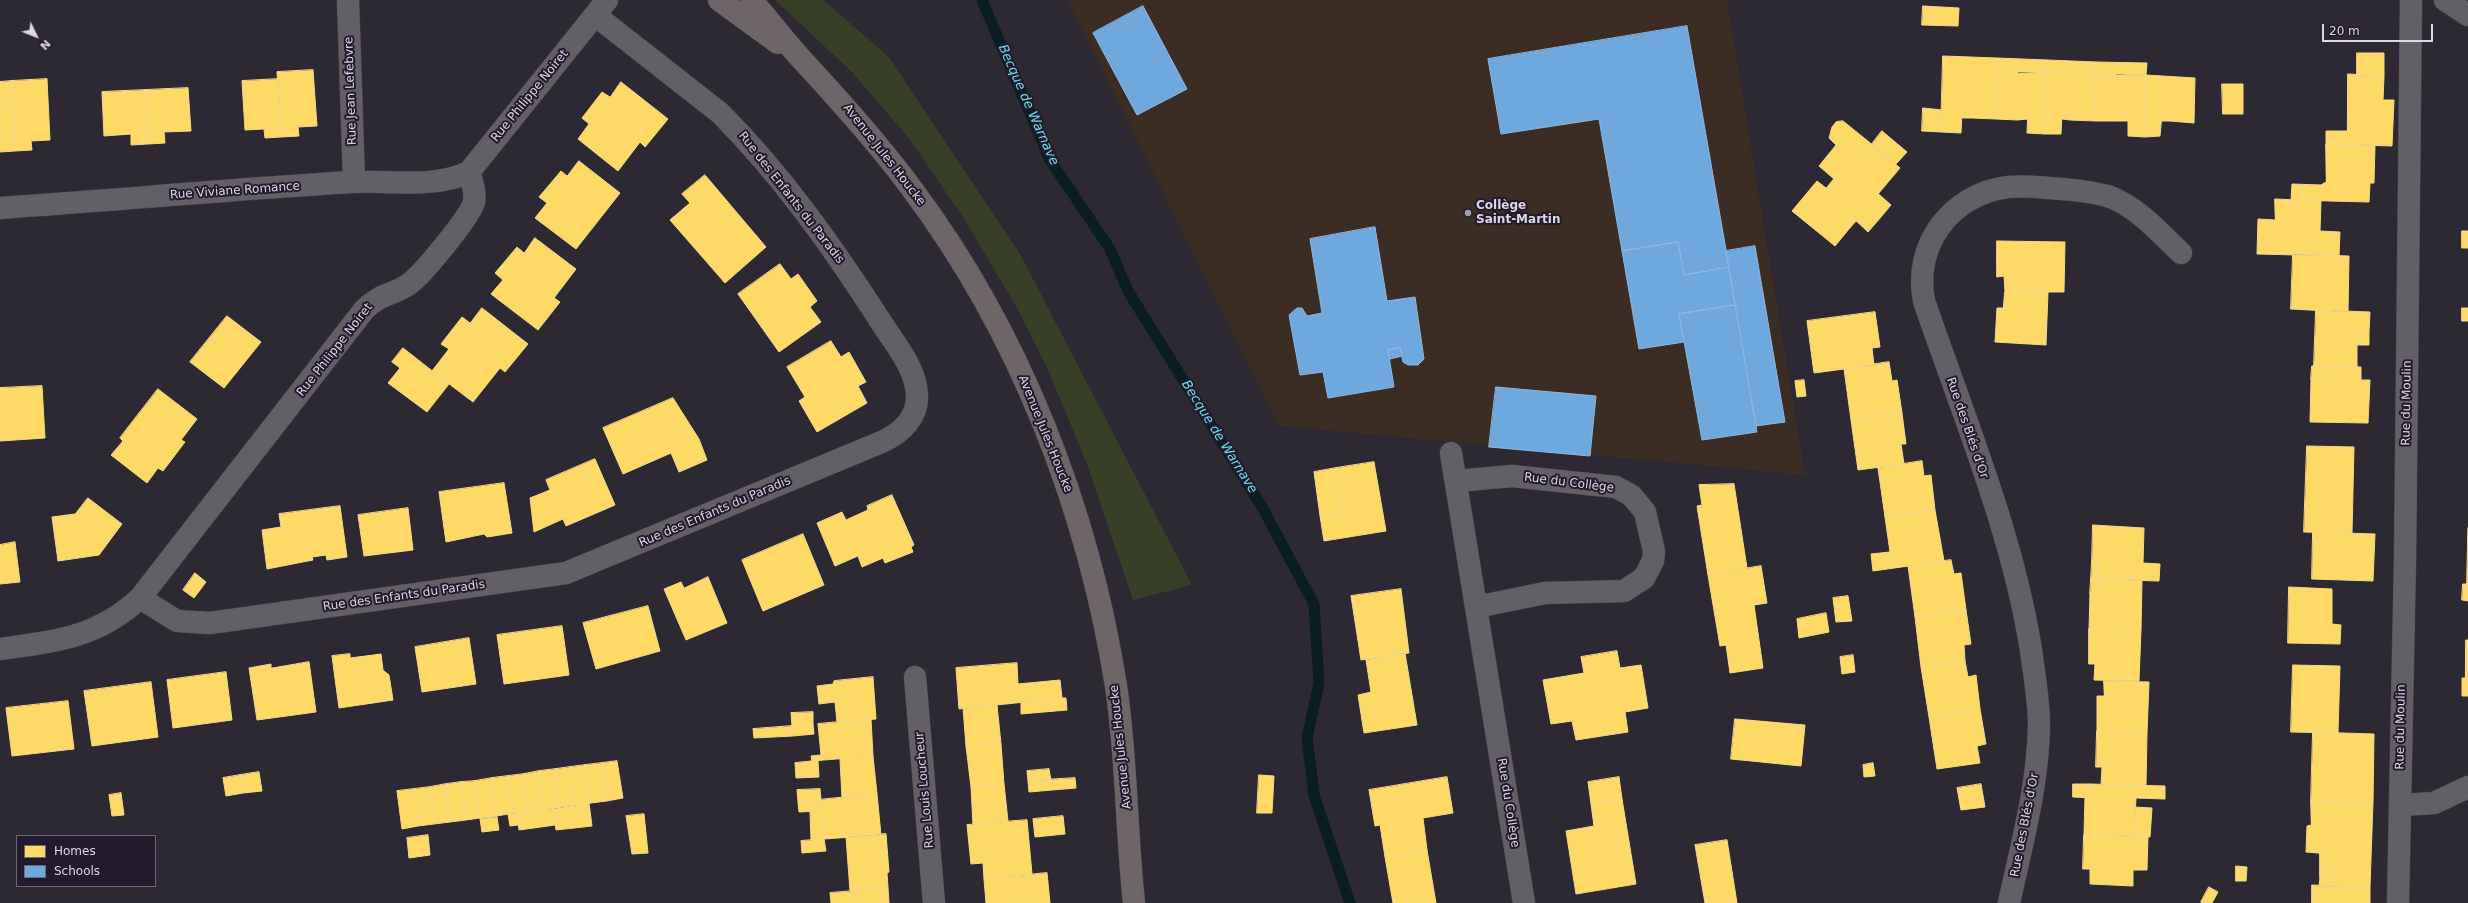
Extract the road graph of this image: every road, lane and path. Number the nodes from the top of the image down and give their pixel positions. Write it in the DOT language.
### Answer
graph roads {
  1 [pos="348,0"];
  2 [pos="719,0"];
  3 [pos="751,0"];
  4 [pos="2411,0"];
  5 [pos="2445,0"];
  6 [pos="601,8"];
  7 [pos="2468,15"];
  8 [pos="802,60"];
  9 [pos="469,172"];
  10 [pos="354,182"];
  11 [pos="0,208"];
  12 [pos="2181,253"];
  13 [pos="1451,453"];
  14 [pos="1456,481"];
  15 [pos="140,598"];
  16 [pos="1476,607"];
  17 [pos="0,649"];
  18 [pos="915,677"];
  19 [pos="2468,787"];
  20 [pos="2400,805"];
  21 [pos="1131,873"];
  22 [pos="934,903"];
  23 [pos="1129,903"];
  24 [pos="1134,903"];
  25 [pos="1524,903"];
  26 [pos="2009,903"];
  27 [pos="2398,903"];
  1 -- 10 [label="street, Rue Jean Lefebvre"];
  2 -- 8 [label="main road, Avenue Jules Houcke"];
  3 -- 8 [label="main road, Avenue Jules Houcke"];
  4 -- 20 [label="street, Rue du Moulin"];
  5 -- 7 [label="street"];
  6 -- 9 [label="street, Rue Philippe Noiret"];
  6 -- 15 [label="street, Rue des Enfants du Paradis"];
  8 -- 21 [label="main road, Avenue Jules Houcke"];
  9 -- 10 [label="street, Rue Viviane Romance"];
  9 -- 15 [label="street, Rue Philippe Noiret"];
  10 -- 11 [label="street, Rue Viviane Romance"];
  12 -- 26 [label="street, Rue des Blés d'Or"];
  13 -- 14 [label="street, Rue du Collège"];
  14 -- 16 [label="street, Rue du Collège"];
  14 -- 16 [label="street, Rue du Collège"];
  15 -- 17 [label="street"];
  16 -- 25 [label="street, Rue du Collège"];
  18 -- 22 [label="street, Rue Louis Loucheur"];
  19 -- 20 [label="street"];
  20 -- 27 [label="street, Rue du Moulin"];
  21 -- 23 [label="main road, Avenue Jules Houcke"];
  21 -- 24 [label="main road, Avenue Jules Houcke"];
}
